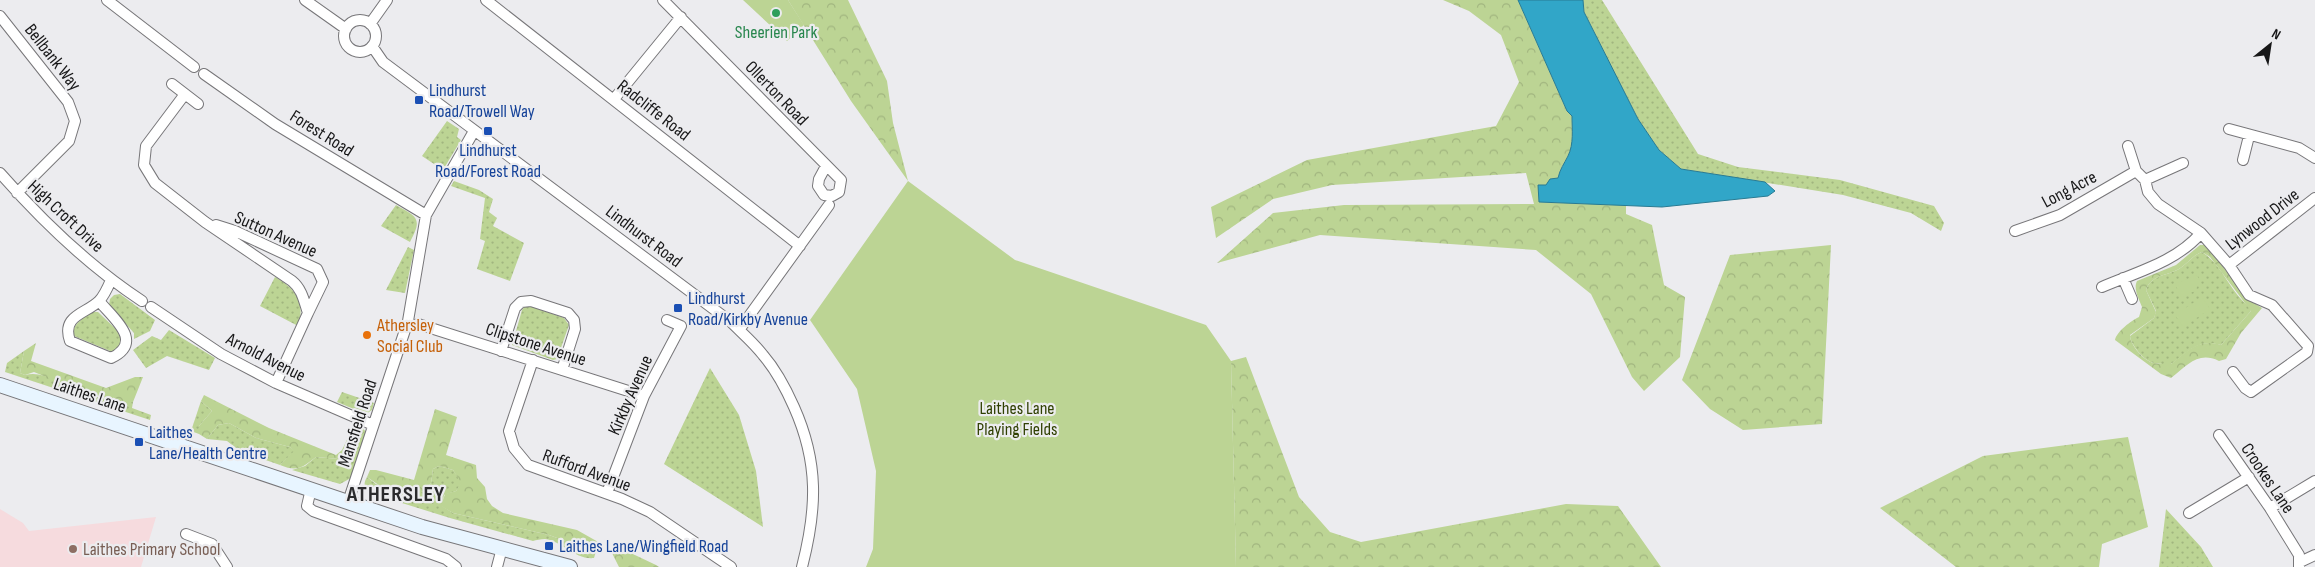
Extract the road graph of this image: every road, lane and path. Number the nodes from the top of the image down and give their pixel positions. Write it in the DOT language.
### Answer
graph roads {
  1 [pos="107,0"];
  2 [pos="305,0"];
  3 [pos="387,0"];
  4 [pos="486,0"];
  5 [pos="663,0"];
  6 [pos="0,16"];
  7 [pos="681,18"];
  8 [pos="370,24"];
  9 [pos="346,29"];
  10 [pos="372,46"];
  11 [pos="194,67"];
  12 [pos="204,74"];
  13 [pos="172,84"];
  14 [pos="185,94"];
  15 [pos="614,99"];
  16 [pos="198,104"];
  17 [pos="2229,129"];
  18 [pos="474,131"];
  19 [pos="2249,136"];
  20 [pos="2128,146"];
  21 [pos="2315,158"];
  22 [pos="2243,160"];
  23 [pos="2183,163"];
  24 [pos="826,166"];
  25 [pos="2136,171"];
  26 [pos="0,173"];
  27 [pos="2145,180"];
  28 [pos="17,193"];
  29 [pos="2315,198"];
  30 [pos="829,206"];
  31 [pos="426,215"];
  32 [pos="205,222"];
  33 [pos="2015,231"];
  34 [pos="2201,233"];
  35 [pos="800,246"];
  36 [pos="2229,265"];
  37 [pos="2123,278"];
  38 [pos="112,280"];
  39 [pos="2102,287"];
  40 [pos="2132,299"];
  41 [pos="99,301"];
  42 [pos="146,304"];
  43 [pos="308,313"];
  44 [pos="667,320"];
  45 [pos="418,324"];
  46 [pos="739,330"];
  47 [pos="501,351"];
  48 [pos="534,360"];
  49 [pos="562,370"];
  50 [pos="2233,372"];
  51 [pos="276,383"];
  52 [pos="0,384"];
  53 [pos="644,396"];
  54 [pos="373,425"];
  55 [pos="2219,435"];
  56 [pos="2249,477"];
  57 [pos="2315,481"];
  58 [pos="310,489"];
  59 [pos="607,493"];
  60 [pos="348,502"];
  61 [pos="2270,508"];
  62 [pos="2189,512"];
  63 [pos="186,534"];
  64 [pos="502,548"];
  65 [pos="2315,555"];
  66 [pos="2299,565"];
  67 [pos="227,567"];
  68 [pos="456,567"];
  69 [pos="497,567"];
  70 [pos="570,567"];
  71 [pos="731,567"];
  72 [pos="802,567"];
  1 -- 11 [label="street"];
  2 -- 9 [label="street"];
  3 -- 8 [label="street"];
  4 -- 15 [label="street, Radcliffe Road"];
  5 -- 7 [label="street, Ollerton Road"];
  6 -- 28 [label="street, Bellbank Way"];
  7 -- 15 [label="street"];
  7 -- 24 [label="street, Ollerton Road"];
  8 -- 9 [label="street"];
  8 -- 10 [label="street"];
  9 -- 10 [label="street"];
  10 -- 18 [label="street, Lindhurst Road"];
  12 -- 31 [label="street, Forest Road"];
  13 -- 14 [label="street"];
  14 -- 16 [label="street"];
  14 -- 32 [label="street, Sutton Avenue"];
  15 -- 35 [label="street, Radcliffe Road"];
  17 -- 19 [label="street"];
  18 -- 31 [label="street, Mansfield Road"];
  18 -- 46 [label="street, Lindhurst Road"];
  19 -- 21 [label="street"];
  19 -- 22 [label="street"];
  20 -- 25 [label="street"];
  23 -- 27 [label="street"];
  25 -- 27 [label="street"];
  25 -- 33 [label="street, Long Acre"];
  26 -- 28 [label="street, High Croft Drive"];
  27 -- 34 [label="street"];
  28 -- 38 [label="street, High Croft Drive"];
  29 -- 36 [label="street, Lynwood Drive"];
  30 -- 35 [label="street"];
  31 -- 54 [label="street, Mansfield Road"];
  32 -- 43 [label="street, Sutton Avenue"];
  32 -- 43 [label="street, Sutton Avenue"];
  34 -- 36 [label="street"];
  34 -- 37 [label="street"];
  35 -- 46 [label="street"];
  36 -- 50 [label="street"];
  37 -- 39 [label="street"];
  37 -- 40 [label="street"];
  38 -- 41 [label="street"];
  38 -- 42 [label="street, High Croft Drive"];
  41 -- 41 [label="street"];
  42 -- 51 [label="street, Arnold Avenue"];
  43 -- 51 [label="street, Sutton Avenue"];
  44 -- 53 [label="street, Kirkby Avenue"];
  45 -- 47 [label="street, Clipstone Avenue"];
  46 -- 72 [label="street, Lindhurst Road"];
  47 -- 48 [label="street, Clipstone Avenue"];
  47 -- 49 [label="street"];
  48 -- 49 [label="street, Clipstone Avenue"];
  48 -- 59 [label="street, Rufford Avenue"];
  49 -- 53 [label="street, Clipstone Avenue"];
  51 -- 54 [label="street, Arnold Avenue"];
  52 -- 58 [label="main road, Laithes Lane"];
  53 -- 59 [label="street, Kirkby Avenue"];
  54 -- 60 [label="street, Mansfield Road"];
  55 -- 56 [label="street, Crookes Lane"];
  56 -- 61 [label="street, Crookes Lane"];
  56 -- 62 [label="street"];
  57 -- 61 [label="street"];
  58 -- 60 [label="main road, Laithes Lane"];
  58 -- 68 [label="street"];
  59 -- 71 [label="street, Rufford Avenue"];
  60 -- 64 [label="main road, Laithes Lane"];
  61 -- 66 [label="street, Crookes Lane"];
  63 -- 67 [label="street"];
  64 -- 69 [label="street"];
  64 -- 70 [label="main road, Laithes Lane"];
  65 -- 66 [label="street"];
}
